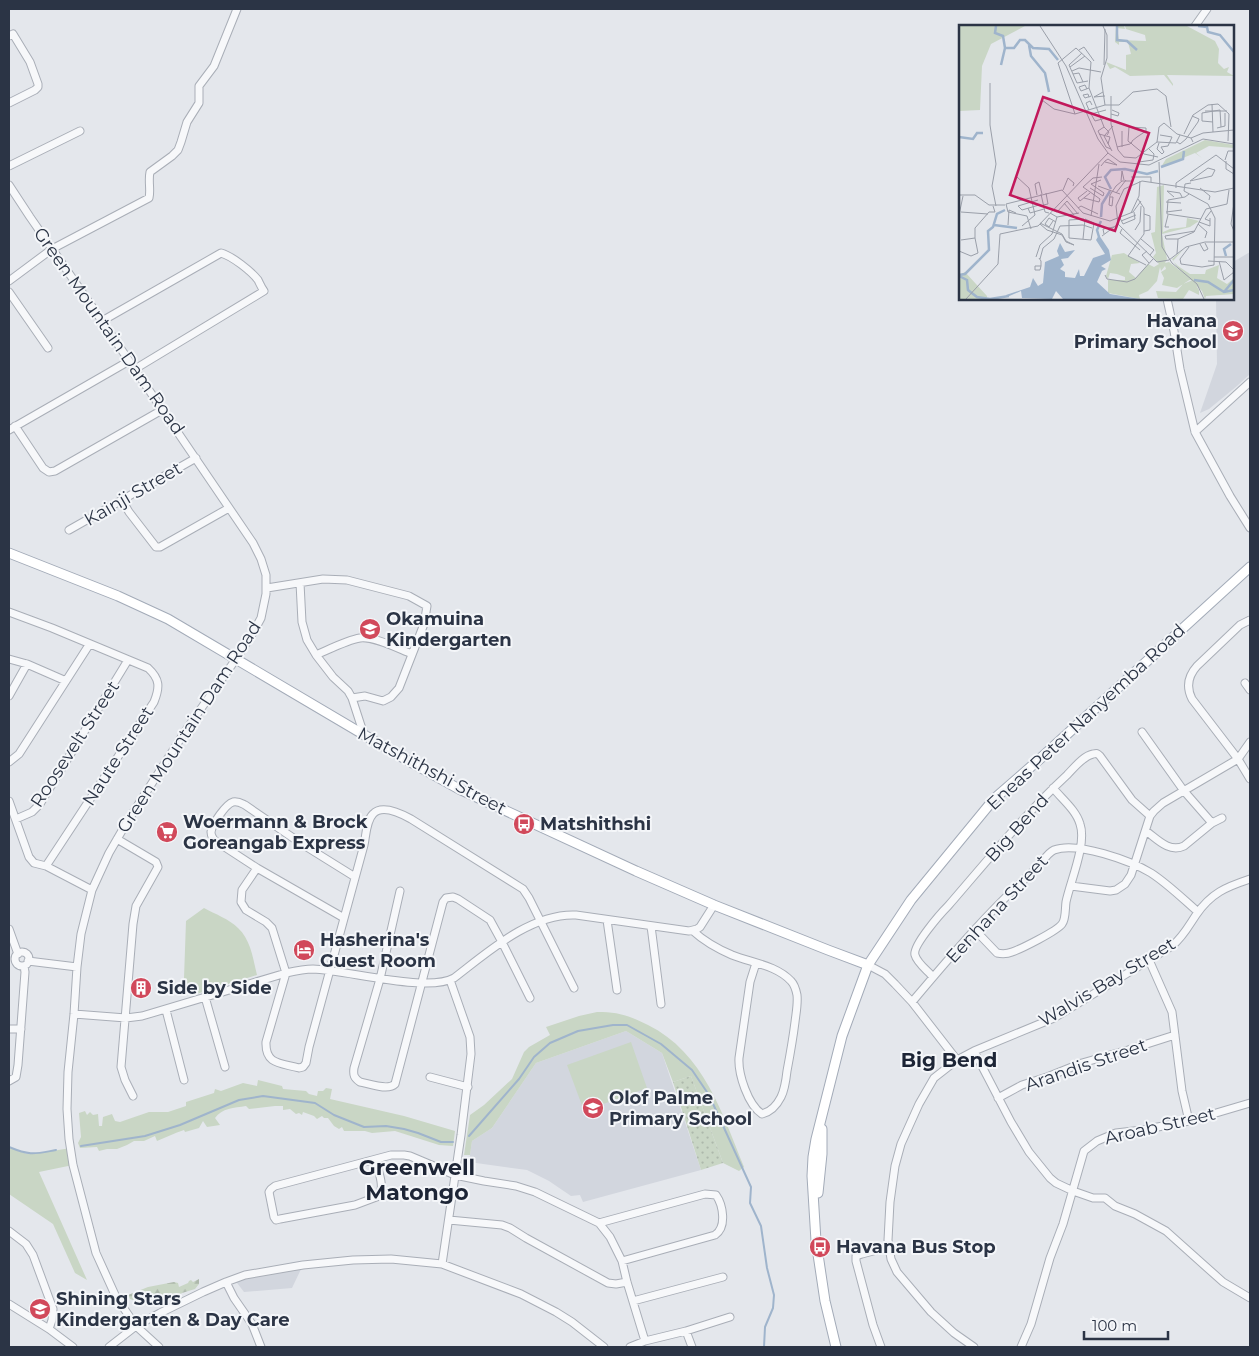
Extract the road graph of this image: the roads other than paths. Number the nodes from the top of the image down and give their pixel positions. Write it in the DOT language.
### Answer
graph roads {
  1 [pos="237,9"];
  2 [pos="1207,9"];
  3 [pos="1196,25"];
  4 [pos="9,36"];
  5 [pos="9,103"];
  6 [pos="80,131"];
  7 [pos="9,166"];
  8 [pos="9,185"];
  9 [pos="52,249"];
  10 [pos="9,281"];
  11 [pos="9,292"];
  12 [pos="1167,300"];
  13 [pos="102,320"];
  14 [pos="48,348"];
  15 [pos="129,361"];
  16 [pos="135,369"];
  17 [pos="1250,382"];
  18 [pos="162,410"];
  19 [pos="12,428"];
  20 [pos="1195,432"];
  21 [pos="196,458"];
  22 [pos="122,500"];
  23 [pos="229,508"];
  24 [pos="1250,528"];
  25 [pos="69,530"];
  26 [pos="9,553"];
  27 [pos="1250,567"];
  28 [pos="300,583"];
  29 [pos="267,588"];
  30 [pos="9,612"];
  31 [pos="1250,620"];
  32 [pos="89,645"];
  33 [pos="412,654"];
  34 [pos="316,655"];
  35 [pos="9,659"];
  36 [pos="128,660"];
  37 [pos="236,660"];
  38 [pos="27,664"];
  39 [pos="66,681"];
  40 [pos="1246,683"];
  41 [pos="1250,690"];
  42 [pos="9,696"];
  43 [pos="352,698"];
  44 [pos="1142,732"];
  45 [pos="364,735"];
  46 [pos="1250,742"];
  47 [pos="1238,759"];
  48 [pos="9,762"];
  49 [pos="1250,779"];
  50 [pos="1053,788"];
  51 [pos="1184,791"];
  52 [pos="9,801"];
  53 [pos="1150,816"];
  54 [pos="1222,818"];
  55 [pos="16,819"];
  56 [pos="1212,823"];
  57 [pos="1146,831"];
  58 [pos="117,839"];
  59 [pos="1080,848"];
  60 [pos="1134,864"];
  61 [pos="46,866"];
  62 [pos="257,868"];
  63 [pos="355,877"];
  64 [pos="1250,879"];
  65 [pos="1071,886"];
  66 [pos="92,890"];
  67 [pos="400,891"];
  68 [pos="714,905"];
  69 [pos="1198,912"];
  70 [pos="344,918"];
  71 [pos="607,920"];
  72 [pos="540,921"];
  73 [pos="652,926"];
  74 [pos="9,929"];
  75 [pos="975,930"];
  76 [pos="694,931"];
  77 [pos="502,942"];
  78 [pos="14,957"];
  79 [pos="1149,960"];
  80 [pos="26,963"];
  81 [pos="756,963"];
  82 [pos="868,965"];
  83 [pos="77,967"];
  84 [pos="330,970"];
  85 [pos="286,973"];
  86 [pos="933,977"];
  87 [pos="380,979"];
  88 [pos="450,980"];
  89 [pos="422,983"];
  90 [pos="574,988"];
  91 [pos="617,990"];
  92 [pos="205,997"];
  93 [pos="530,998"];
  94 [pos="912,1002"];
  95 [pos="661,1004"];
  96 [pos="166,1010"];
  97 [pos="74,1014"];
  98 [pos="126,1018"];
  99 [pos="9,1029"];
  100 [pos="21,1030"];
  101 [pos="1175,1035"];
  102 [pos="974,1051"];
  103 [pos="957,1060"];
  104 [pos="225,1067"];
  105 [pos="430,1077"];
  106 [pos="184,1080"];
  107 [pos="9,1081"];
  108 [pos="468,1087"];
  109 [pos="133,1096"];
  110 [pos="998,1098"];
  111 [pos="1250,1103"];
  112 [pos="1189,1121"];
  113 [pos="375,1160"];
  114 [pos="455,1175"];
  115 [pos="1073,1191"];
  116 [pos="449,1220"];
  117 [pos="599,1224"];
  118 [pos="9,1232"];
  119 [pos="888,1247"];
  120 [pos="622,1261"];
  121 [pos="442,1264"];
  122 [pos="723,1277"];
  123 [pos="226,1282"];
  124 [pos="627,1282"];
  125 [pos="1250,1298"];
  126 [pos="632,1301"];
  127 [pos="9,1304"];
  128 [pos="730,1317"];
  129 [pos="136,1326"];
  130 [pos="49,1329"];
  131 [pos="686,1331"];
  132 [pos="645,1341"];
  133 [pos="73,1347"];
  134 [pos="109,1347"];
  135 [pos="159,1347"];
  136 [pos="261,1347"];
  137 [pos="604,1347"];
  138 [pos="630,1347"];
  139 [pos="692,1347"];
  140 [pos="836,1347"];
  141 [pos="881,1347"];
  142 [pos="974,1347"];
  143 [pos="1021,1347"];
  1 -- 9 [label="street"];
  2 -- 3 [label="street"];
  4 -- 5 [label="street"];
  6 -- 7 [label="street"];
  8 -- 9 [label="street, Green Mountain Dam Road"];
  9 -- 10 [label="street"];
  9 -- 13 [label="street, Green Mountain Dam Road"];
  11 -- 14 [label="street"];
  12 -- 20 [label="street"];
  13 -- 15 [label="street, Green Mountain Dam Road"];
  13 -- 16 [label="street"];
  15 -- 16 [label="street, Green Mountain Dam Road"];
  15 -- 19 [label="street"];
  16 -- 18 [label="street, Green Mountain Dam Road"];
  17 -- 20 [label="street"];
  18 -- 19 [label="street"];
  18 -- 21 [label="street, Green Mountain Dam Road"];
  20 -- 24 [label="street"];
  21 -- 22 [label="street, Kainji Street"];
  21 -- 23 [label="street, Green Mountain Dam Road"];
  22 -- 23 [label="street"];
  22 -- 25 [label="street, Kainji Street"];
  23 -- 29 [label="street, Green Mountain Dam Road"];
  26 -- 37 [label="main road, Matshithshi Street"];
  27 -- 82 [label="main road, Eneas Peter Nanyemba Road"];
  28 -- 29 [label="street"];
  28 -- 33 [label="street"];
  28 -- 34 [label="street"];
  29 -- 37 [label="street, Green Mountain Dam Road"];
  30 -- 32 [label="street, Naute Street"];
  31 -- 47 [label="street"];
  32 -- 36 [label="street, Naute Street"];
  32 -- 39 [label="street"];
  33 -- 34 [label="street"];
  33 -- 43 [label="street"];
  34 -- 43 [label="street"];
  35 -- 38 [label="street"];
  36 -- 55 [label="street, Roosevelt Street"];
  36 -- 61 [label="street, Naute Street"];
  37 -- 45 [label="main road, Matshithshi Street"];
  37 -- 58 [label="street, Green Mountain Dam Road"];
  38 -- 39 [label="street"];
  38 -- 42 [label="street"];
  39 -- 48 [label="street"];
  40 -- 41 [label="street"];
  43 -- 45 [label="street"];
  44 -- 51 [label="street"];
  45 -- 68 [label="main road, Matshithshi Street"];
  46 -- 47 [label="street"];
  47 -- 49 [label="street"];
  47 -- 51 [label="street"];
  50 -- 53 [label="street, Big Bend"];
  50 -- 59 [label="street"];
  50 -- 86 [label="street, Big Bend"];
  51 -- 53 [label="street"];
  51 -- 56 [label="street"];
  52 -- 55 [label="street"];
  53 -- 57 [label="street"];
  54 -- 56 [label="street"];
  55 -- 61 [label="street"];
  56 -- 57 [label="street"];
  57 -- 60 [label="street"];
  58 -- 66 [label="street, Green Mountain Dam Road"];
  58 -- 98 [label="street"];
  59 -- 60 [label="street, Eenhana Street"];
  59 -- 65 [label="street"];
  59 -- 75 [label="street, Eenhana Street"];
  60 -- 65 [label="street"];
  60 -- 69 [label="street, Eenhana Street"];
  61 -- 66 [label="street"];
  62 -- 63 [label="street"];
  62 -- 70 [label="street"];
  62 -- 85 [label="street"];
  63 -- 70 [label="street"];
  63 -- 72 [label="street"];
  64 -- 69 [label="street, Walvis Bay Street"];
  65 -- 75 [label="street"];
  66 -- 83 [label="street, Green Mountain Dam Road"];
  67 -- 87 [label="street"];
  68 -- 76 [label="street"];
  68 -- 82 [label="main road, Matshithshi Street"];
  69 -- 79 [label="street, Walvis Bay Street"];
  70 -- 84 [label="street"];
  71 -- 72 [label="street"];
  71 -- 73 [label="street"];
  71 -- 91 [label="street"];
  72 -- 77 [label="street"];
  72 -- 90 [label="street"];
  73 -- 76 [label="street"];
  73 -- 95 [label="street"];
  74 -- 78 [label="street"];
  75 -- 86 [label="street, Eenhana Street"];
  76 -- 81 [label="street"];
  77 -- 88 [label="street"];
  77 -- 89 [label="street"];
  77 -- 93 [label="street"];
  78 -- 80 [label="street"];
  78 -- 80 [label="street"];
  79 -- 101 [label="street"];
  79 -- 102 [label="street, Walvis Bay Street"];
  80 -- 83 [label="street"];
  80 -- 100 [label="street"];
  81 -- 81 [label="street"];
  82 -- 94 [label="street"];
  82 -- 140 [label="main road, Eneas Peter Nanyemba Road"];
  83 -- 97 [label="street, Green Mountain Dam Road"];
  84 -- 85 [label="street"];
  84 -- 85 [label="street"];
  84 -- 87 [label="street"];
  85 -- 92 [label="street"];
  86 -- 94 [label="street, Eenhana Street"];
  87 -- 89 [label="street"];
  87 -- 89 [label="street"];
  88 -- 89 [label="street"];
  88 -- 108 [label="street"];
  92 -- 96 [label="street"];
  92 -- 104 [label="street"];
  94 -- 103 [label="street"];
  96 -- 98 [label="street"];
  96 -- 106 [label="street"];
  97 -- 98 [label="street"];
  97 -- 129 [label="street, Green Mountain Dam Road"];
  98 -- 109 [label="street"];
  99 -- 100 [label="street"];
  100 -- 107 [label="street"];
  101 -- 110 [label="street, Arandis Street"];
  101 -- 112 [label="street"];
  102 -- 103 [label="street, Walvis Bay Street"];
  102 -- 110 [label="street"];
  103 -- 119 [label="street, Walvis Bay Street"];
  105 -- 108 [label="street"];
  108 -- 114 [label="street"];
  110 -- 115 [label="street"];
  111 -- 112 [label="street, Aroab Street"];
  112 -- 115 [label="street, Aroab Street"];
  113 -- 113 [label="street"];
  113 -- 114 [label="street"];
  114 -- 116 [label="street"];
  114 -- 117 [label="street"];
  115 -- 125 [label="street"];
  115 -- 143 [label="street, Aroab Street"];
  116 -- 121 [label="street"];
  116 -- 124 [label="street"];
  117 -- 120 [label="street"];
  117 -- 120 [label="street"];
  118 -- 130 [label="street"];
  119 -- 141 [label="street"];
  119 -- 142 [label="street, Walvis Bay Street"];
  120 -- 124 [label="street"];
  121 -- 123 [label="street"];
  121 -- 137 [label="street"];
  122 -- 126 [label="street"];
  123 -- 129 [label="street"];
  123 -- 136 [label="street"];
  124 -- 126 [label="street"];
  126 -- 132 [label="street"];
  127 -- 130 [label="street"];
  128 -- 131 [label="street"];
  129 -- 134 [label="street"];
  129 -- 135 [label="street, Green Mountain Dam Road"];
  130 -- 133 [label="street"];
  131 -- 132 [label="street"];
  131 -- 139 [label="street"];
  132 -- 138 [label="street"];
}
